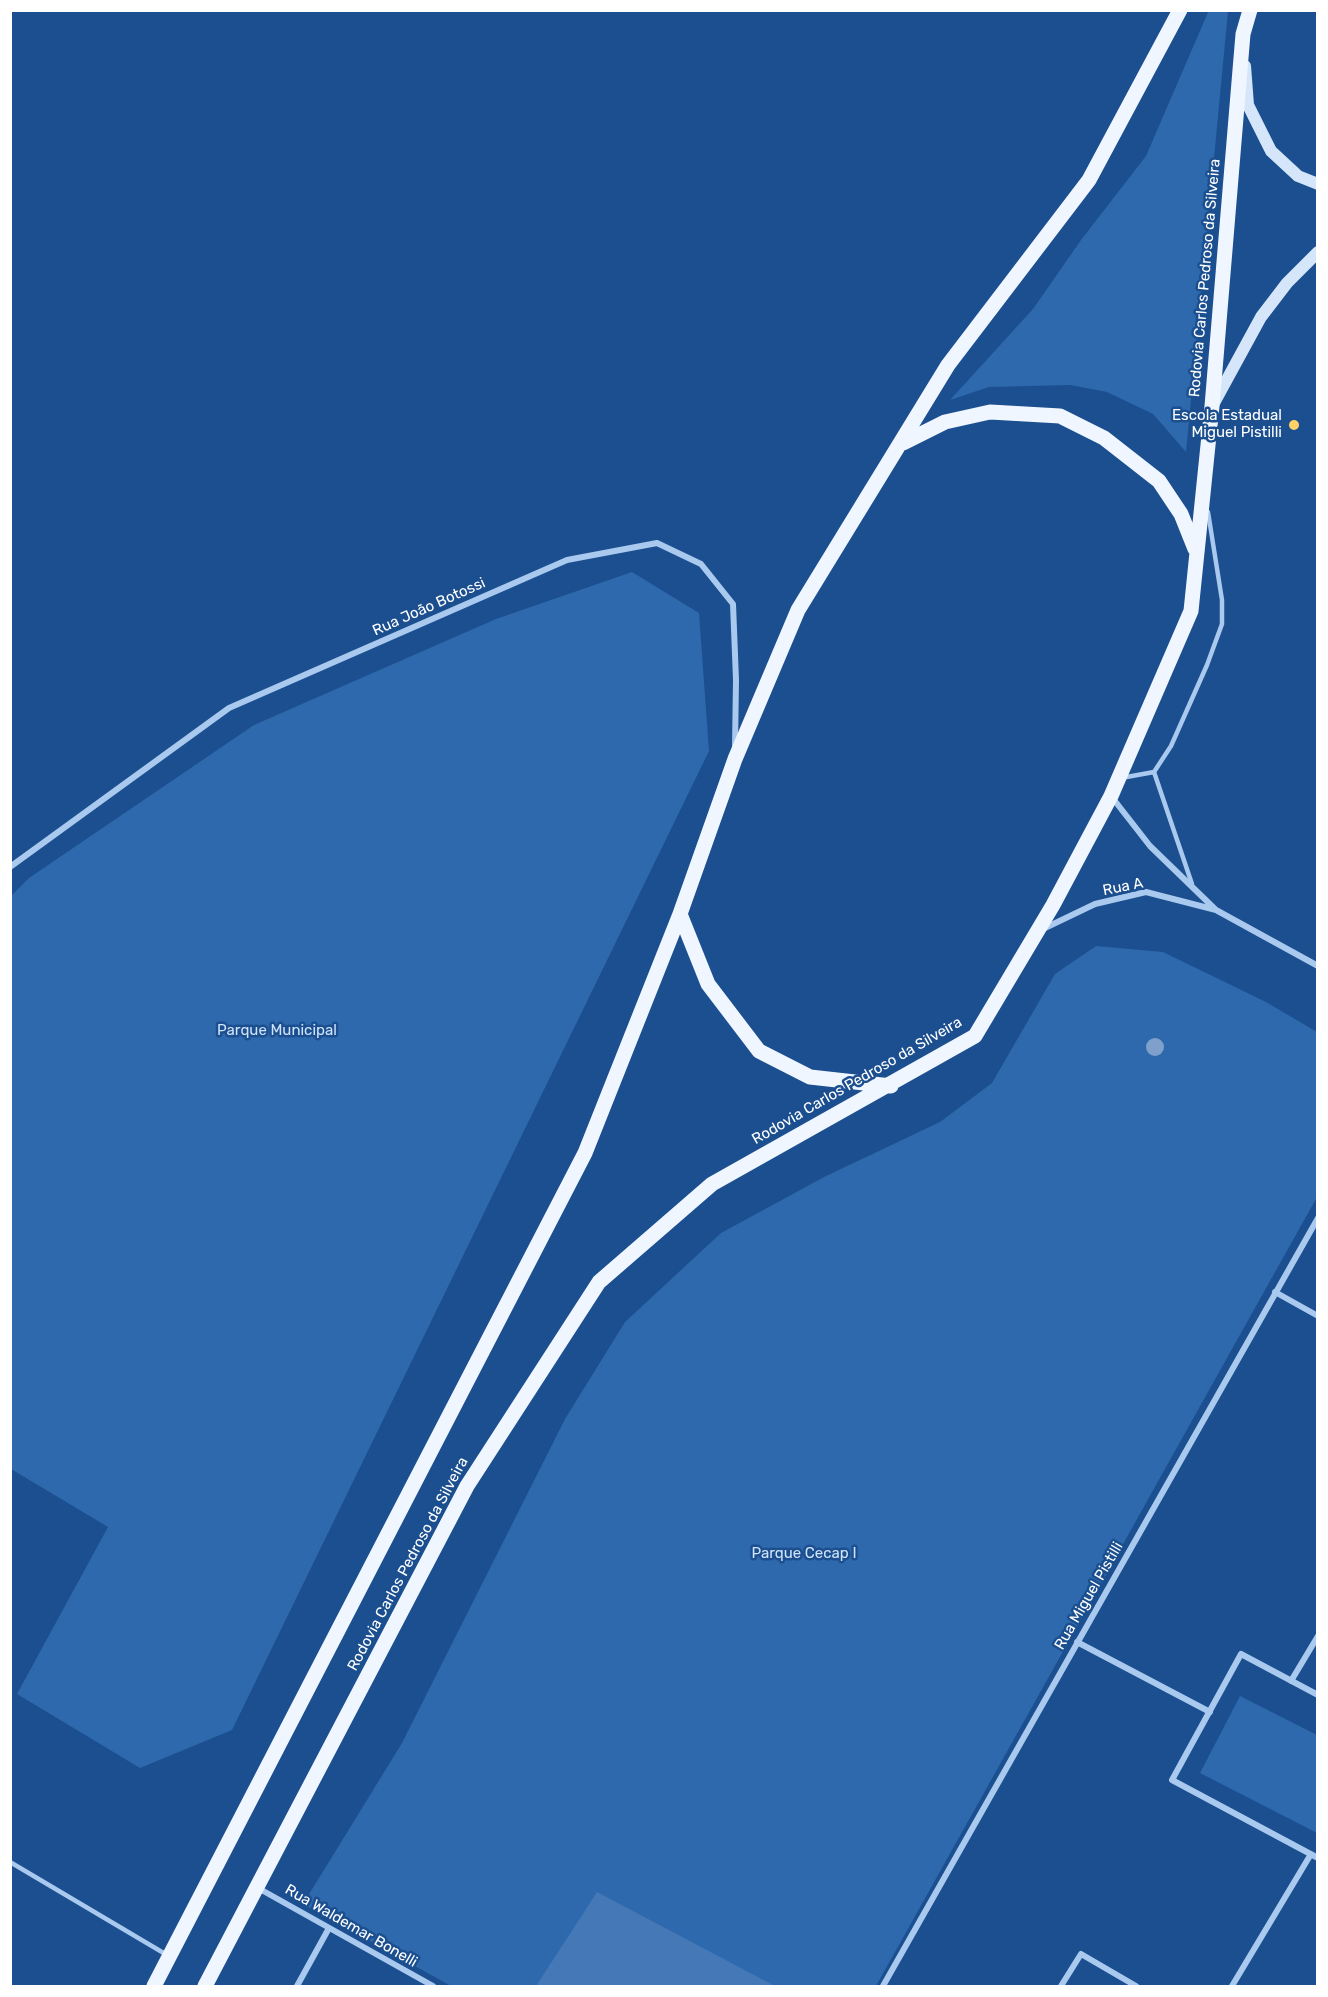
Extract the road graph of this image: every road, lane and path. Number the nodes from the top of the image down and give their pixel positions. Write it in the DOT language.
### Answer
graph roads {
  1 [pos="1180,10"];
  2 [pos="1250,10"];
  3 [pos="1243,34"];
  4 [pos="1317,184"];
  5 [pos="1317,252"];
  6 [pos="1212,406"];
  7 [pos="902,444"];
  8 [pos="1203,482"];
  9 [pos="1198,555"];
  10 [pos="735,759"];
  11 [pos="1154,772"];
  12 [pos="1119,778"];
  13 [pos="1111,796"];
  14 [pos="10,867"];
  15 [pos="1192,884"];
  16 [pos="1216,910"];
  17 [pos="680,914"];
  18 [pos="1037,931"];
  19 [pos="1317,966"];
  20 [pos="891,1086"];
  21 [pos="1317,1218"];
  22 [pos="1275,1292"];
  23 [pos="1317,1316"];
  24 [pos="1317,1636"];
  25 [pos="1077,1641"];
  26 [pos="1291,1681"];
  27 [pos="1317,1695"];
  28 [pos="1210,1712"];
  29 [pos="1314,1856"];
  30 [pos="10,1862"];
  31 [pos="258,1887"];
  32 [pos="329,1928"];
  33 [pos="170,1956"];
  34 [pos="154,1986"];
  35 [pos="205,1986"];
  36 [pos="297,1986"];
  37 [pos="433,1986"];
  38 [pos="884,1986"];
  39 [pos="1061,1986"];
  40 [pos="1136,1986"];
  41 [pos="1232,1986"];
  1 -- 7 [label="main road, Rodovia Carlos Pedroso da Silveira"];
  2 -- 3 [label="main road, Rodovia Carlos Pedroso da Silveira"];
  3 -- 4 [label="main road"];
  3 -- 6 [label="main road, Rodovia Carlos Pedroso da Silveira"];
  5 -- 6 [label="main road"];
  6 -- 8 [label="main road, Rodovia Carlos Pedroso da Silveira"];
  7 -- 9 [label="main road"];
  7 -- 10 [label="main road, Rodovia Carlos Pedroso da Silveira"];
  8 -- 9 [label="main road, Rodovia Carlos Pedroso da Silveira"];
  8 -- 11 [label="lane"];
  9 -- 12 [label="main road, Rodovia Carlos Pedroso da Silveira"];
  10 -- 14 [label="street, Rua João Botossi"];
  10 -- 17 [label="main road, Rodovia Carlos Pedroso da Silveira"];
  11 -- 12 [label="lane"];
  11 -- 15 [label="lane"];
  12 -- 13 [label="main road, Rodovia Carlos Pedroso da Silveira"];
  13 -- 15 [label="street, Rua A"];
  13 -- 18 [label="main road, Rodovia Carlos Pedroso da Silveira"];
  15 -- 16 [label="street, Rua A"];
  16 -- 18 [label="street, Rua A"];
  16 -- 19 [label="street, Rua A"];
  17 -- 20 [label="main road"];
  17 -- 33 [label="main road, Rodovia Carlos Pedroso da Silveira"];
  18 -- 20 [label="main road, Rodovia Carlos Pedroso da Silveira"];
  20 -- 31 [label="main road, Rodovia Carlos Pedroso da Silveira"];
  21 -- 22 [label="street, Rua Miguel Pistilli"];
  22 -- 23 [label="street"];
  22 -- 25 [label="street, Rua Miguel Pistilli"];
  24 -- 26 [label="street"];
  25 -- 28 [label="street"];
  25 -- 38 [label="street, Rua Miguel Pistilli"];
  26 -- 27 [label="street"];
  26 -- 28 [label="street"];
  28 -- 29 [label="street"];
  29 -- 41 [label="street"];
  30 -- 33 [label="lane"];
  31 -- 32 [label="street, Rua Waldemar Bonelli"];
  31 -- 35 [label="main road, Rodovia Carlos Pedroso da Silveira"];
  32 -- 36 [label="street"];
  32 -- 37 [label="street, Rua Waldemar Bonelli"];
  33 -- 34 [label="main road, Rodovia Carlos Pedroso da Silveira"];
  39 -- 40 [label="street"];
}
